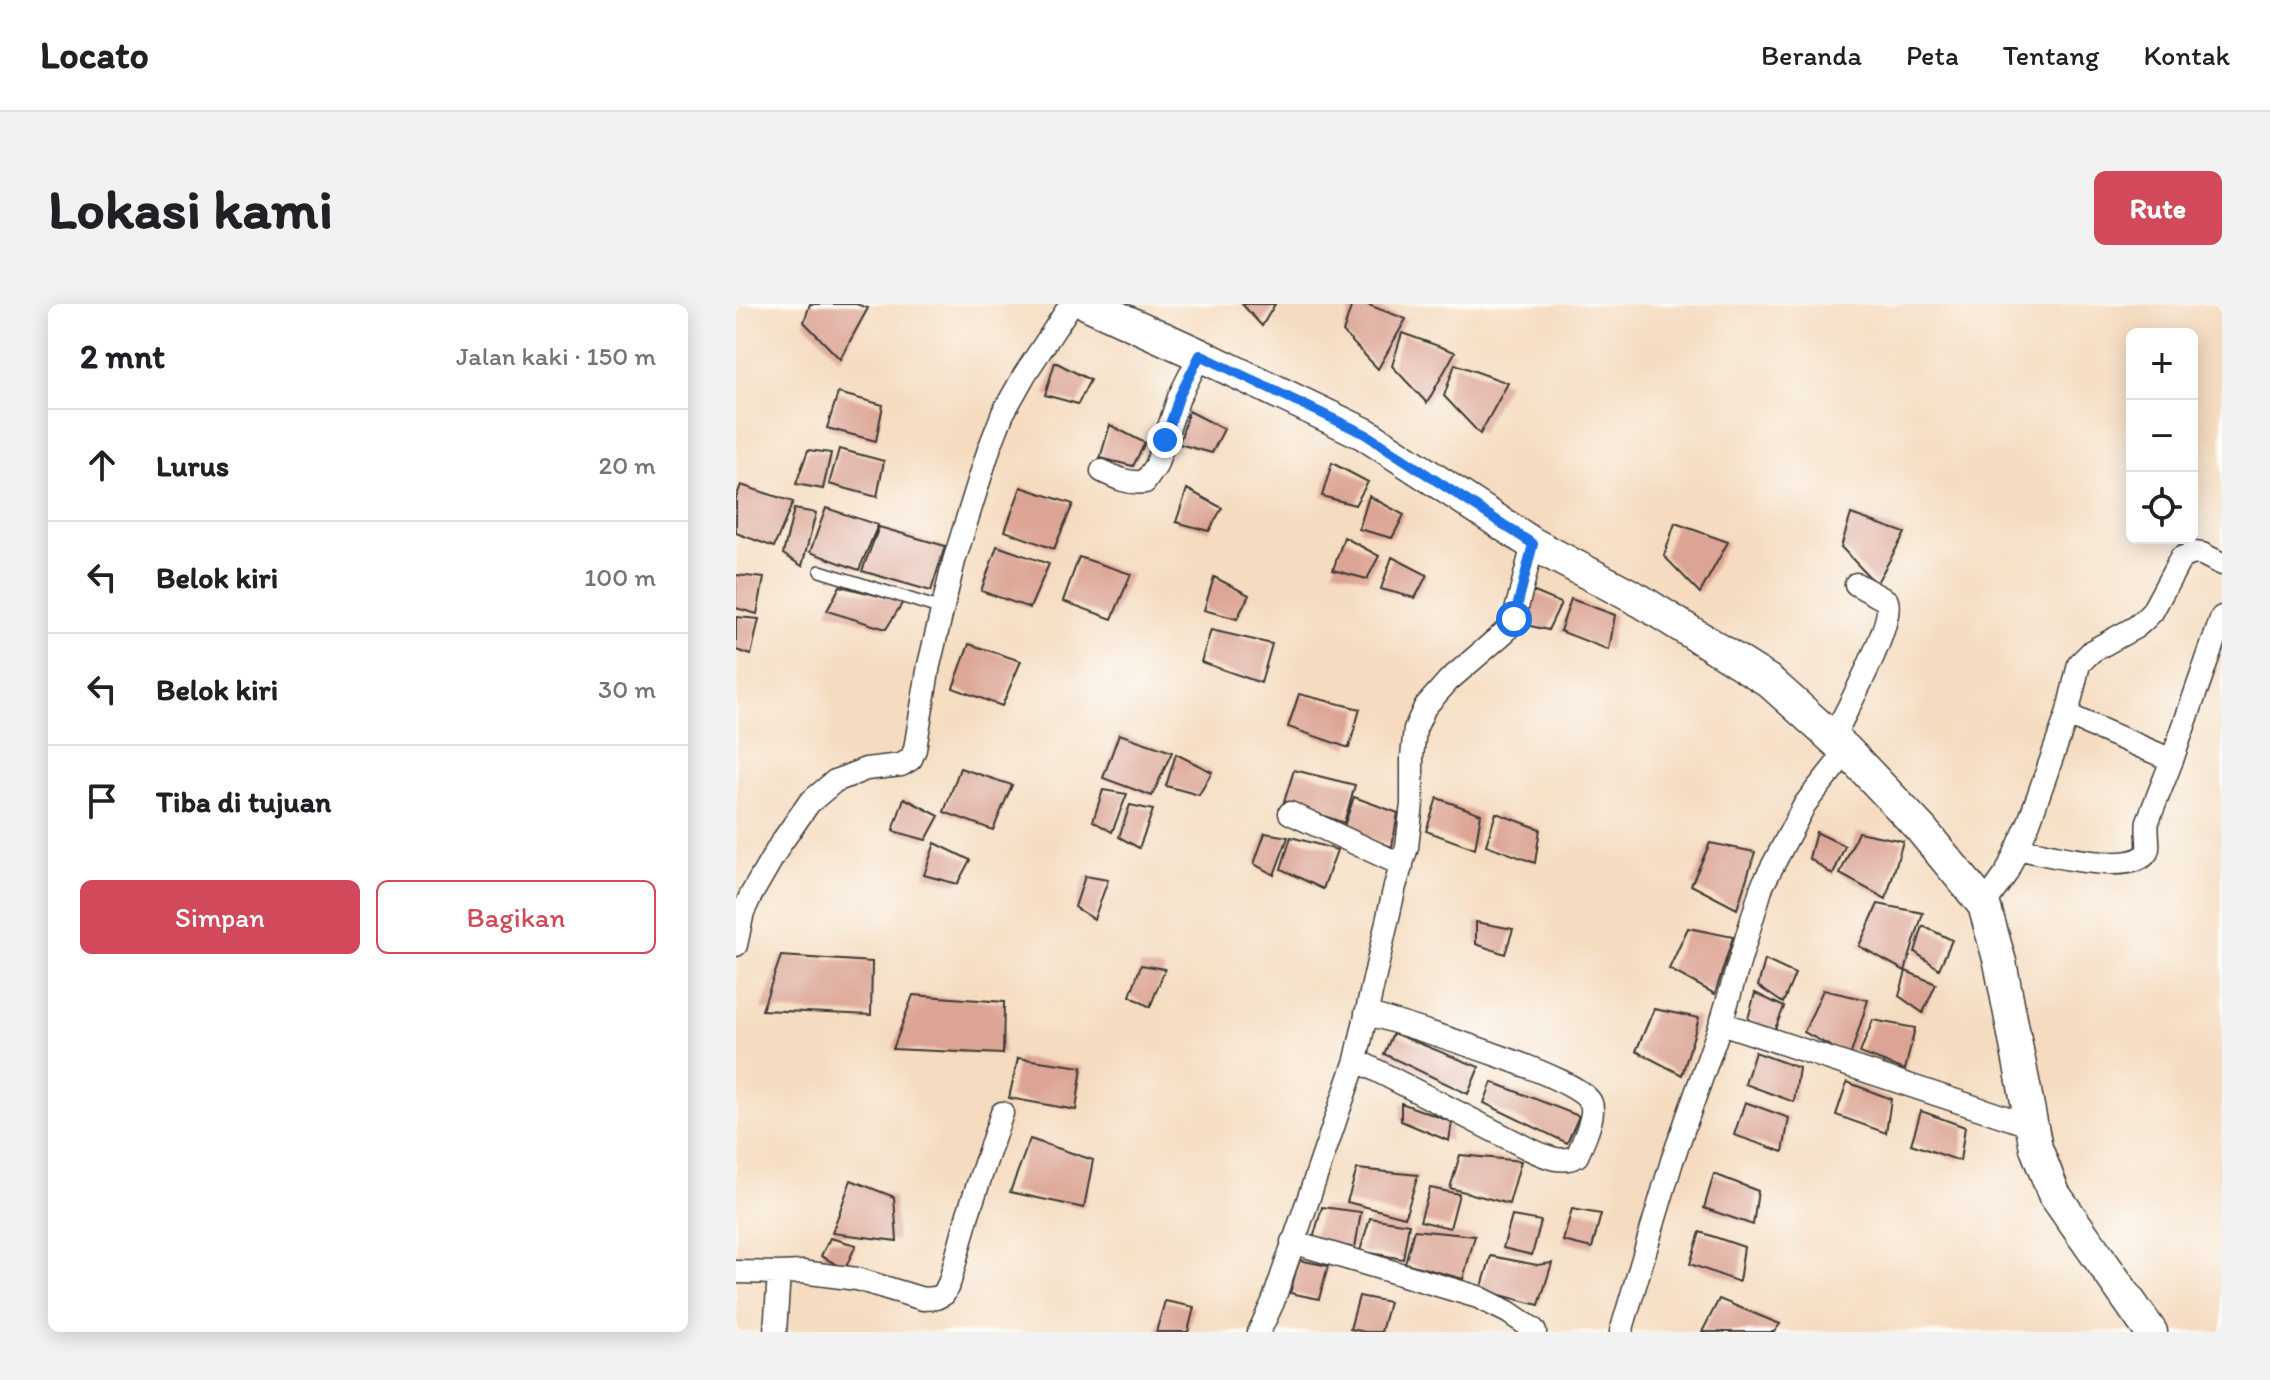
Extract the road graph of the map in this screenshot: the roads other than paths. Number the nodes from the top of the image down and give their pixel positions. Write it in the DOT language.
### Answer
graph roads {
  1 [pos="1071,304"];
  2 [pos="1088,304"];
  3 [pos="1200,355"];
  4 [pos="1102,471"];
  5 [pos="1533,544"];
  6 [pos="2222,564"];
  7 [pos="820,571"];
  8 [pos="1856,584"];
  9 [pos="942,609"];
  10 [pos="2222,617"];
  11 [pos="2067,715"];
  12 [pos="1840,744"];
  13 [pos="2172,760"];
  14 [pos="1290,813"];
  15 [pos="2018,848"];
  16 [pos="1402,865"];
  17 [pos="1984,905"];
  18 [pos="736,945"];
  19 [pos="1366,1013"];
  20 [pos="1721,1023"];
  21 [pos="1356,1060"];
  22 [pos="1002,1113"];
  23 [pos="2032,1126"];
  24 [pos="1292,1242"];
  25 [pos="736,1272"];
  26 [pos="779,1273"];
  27 [pos="775,1332"];
  28 [pos="1259,1332"];
  29 [pos="1535,1332"];
  30 [pos="1621,1332"];
  31 [pos="2151,1332"];
  1 -- 9 [label="street"];
  2 -- 3 [label="street"];
  3 -- 4 [label="street"];
  3 -- 5 [label="street"];
  5 -- 12 [label="street"];
  5 -- 16 [label="street"];
  6 -- 11 [label="street"];
  7 -- 9 [label="lane"];
  8 -- 12 [label="street"];
  9 -- 18 [label="street"];
  10 -- 13 [label="street"];
  11 -- 13 [label="street"];
  11 -- 15 [label="street"];
  12 -- 17 [label="street"];
  12 -- 20 [label="street"];
  13 -- 15 [label="street"];
  14 -- 16 [label="street"];
  15 -- 17 [label="street"];
  16 -- 19 [label="street"];
  17 -- 23 [label="street"];
  19 -- 21 [label="street"];
  19 -- 21 [label="street"];
  20 -- 23 [label="street"];
  20 -- 30 [label="street"];
  21 -- 24 [label="street"];
  22 -- 26 [label="street"];
  23 -- 31 [label="street"];
  24 -- 28 [label="street"];
  24 -- 29 [label="street"];
  25 -- 26 [label="street"];
  26 -- 27 [label="street"];
}
